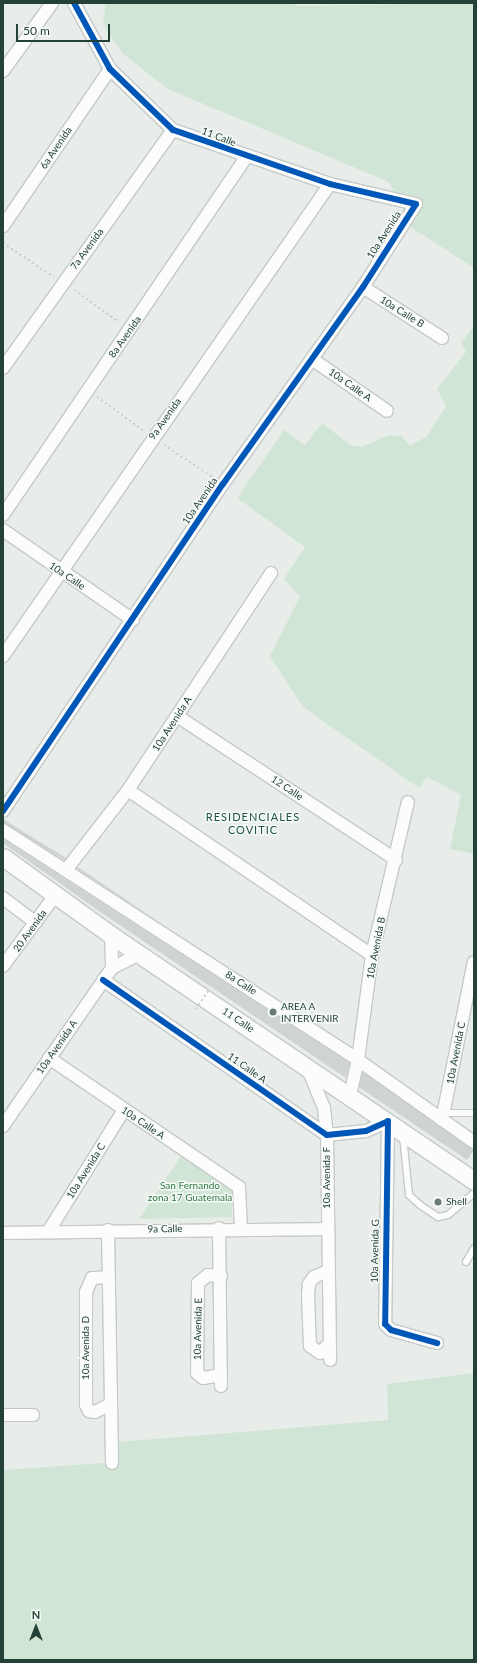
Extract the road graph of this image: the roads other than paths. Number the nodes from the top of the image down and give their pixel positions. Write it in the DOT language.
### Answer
graph roads {
  1 [pos="52,3"];
  2 [pos="74,3"];
  3 [pos="110,69"];
  4 [pos="3,71"];
  5 [pos="173,130"];
  6 [pos="246,158"];
  7 [pos="330,184"];
  8 [pos="416,204"];
  9 [pos="3,226"];
  10 [pos="363,287"];
  11 [pos="442,338"];
  12 [pos="312,359"];
  13 [pos="3,368"];
  14 [pos="387,411"];
  15 [pos="3,515"];
  16 [pos="3,530"];
  17 [pos="62,573"];
  18 [pos="271,573"];
  19 [pos="133,620"];
  20 [pos="7,640"];
  21 [pos="3,656"];
  22 [pos="177,716"];
  23 [pos="128,790"];
  24 [pos="408,802"];
  25 [pos="3,810"];
  26 [pos="3,830"];
  27 [pos="3,857"];
  28 [pos="396,860"];
  29 [pos="66,870"];
  30 [pos="56,894"];
  31 [pos="3,898"];
  32 [pos="36,923"];
  33 [pos="111,935"];
  34 [pos="139,954"];
  35 [pos="372,956"];
  36 [pos="474,962"];
  37 [pos="3,966"];
  38 [pos="112,968"];
  39 [pos="104,980"];
  40 [pos="49,1058"];
  41 [pos="358,1060"];
  42 [pos="306,1065"];
  43 [pos="350,1095"];
  44 [pos="124,1110"];
  45 [pos="474,1113"];
  46 [pos="443,1117"];
  47 [pos="388,1121"];
  48 [pos="3,1126"];
  49 [pos="402,1131"];
  50 [pos="327,1135"];
  51 [pos="474,1142"];
  52 [pos="474,1181"];
  53 [pos="474,1193"];
  54 [pos="219,1228"];
  55 [pos="241,1228"];
  56 [pos="327,1228"];
  57 [pos="108,1230"];
  58 [pos="48,1232"];
  59 [pos="3,1234"];
  60 [pos="474,1248"];
  61 [pos="466,1262"];
  62 [pos="328,1271"];
  63 [pos="221,1276"];
  64 [pos="108,1277"];
  65 [pos="437,1343"];
  66 [pos="329,1344"];
  67 [pos="330,1360"];
  68 [pos="110,1404"];
  69 [pos="3,1415"];
  70 [pos="33,1415"];
  71 [pos="112,1463"];
  1 -- 4 [label="street"];
  2 -- 3 [label="street, 11 Calle"];
  3 -- 5 [label="street, 11 Calle"];
  3 -- 9 [label="street, 6a Avenida"];
  5 -- 6 [label="street, 11 Calle"];
  5 -- 13 [label="street, 7a Avenida"];
  6 -- 7 [label="street, 11 Calle"];
  6 -- 15 [label="street, 8a Avenida"];
  7 -- 8 [label="street, 11 Calle"];
  7 -- 17 [label="street, 9a Avenida"];
  8 -- 10 [label="street, 10a Avenida"];
  10 -- 11 [label="street, 10a Calle B"];
  10 -- 12 [label="street, 10a Avenida"];
  12 -- 14 [label="street, 10a Calle A"];
  12 -- 19 [label="street, 10a Avenida"];
  16 -- 17 [label="street, 10a Calle"];
  17 -- 19 [label="street, 10a Calle"];
  17 -- 20 [label="street, 9a Avenida"];
  18 -- 22 [label="street, 10a Avenida A"];
  19 -- 25 [label="street, 10a Avenida"];
  20 -- 21 [label="street, 9a Avenida"];
  22 -- 23 [label="street, 10a Avenida A"];
  22 -- 28 [label="street, 12 Calle"];
  23 -- 29 [label="street, 10a Avenida A"];
  23 -- 35 [label="street"];
  24 -- 28 [label="street, 10a Avenida B"];
  26 -- 29 [label="street, 8a Calle"];
  27 -- 30 [label="street, 11 Calle"];
  28 -- 35 [label="street, 10a Avenida B"];
  29 -- 41 [label="street, 8a Calle"];
  30 -- 32 [label="street, 20 Avenida"];
  30 -- 33 [label="street, 11 Calle"];
  31 -- 32 [label="street"];
  32 -- 37 [label="street, 20 Avenida"];
  33 -- 34 [label="street, 11 Calle"];
  33 -- 38 [label="street"];
  34 -- 38 [label="street, 10a Avenida A"];
  34 -- 42 [label="street, 11 Calle"];
  35 -- 41 [label="street, 10a Avenida B"];
  36 -- 46 [label="street, 10a Avenida C"];
  38 -- 39 [label="street, 10a Avenida A"];
  39 -- 40 [label="street, 10a Avenida A"];
  39 -- 50 [label="street, 11 Calle A"];
  40 -- 44 [label="street, 10a Calle A"];
  40 -- 48 [label="street, 10a Avenida A"];
  41 -- 43 [label="street, 10a Avenida B"];
  41 -- 46 [label="street, 8a Calle"];
  42 -- 43 [label="street, 11 Calle"];
  42 -- 50 [label="street, 10a Avenida F"];
  43 -- 47 [label="street, 11 Calle"];
  44 -- 55 [label="street, 10a Calle A"];
  44 -- 58 [label="street, 10a Avenida C"];
  45 -- 46 [label="lane"];
  46 -- 51 [label="street, 8a Calle"];
  47 -- 49 [label="street, 11 Calle"];
  47 -- 50 [label="street"];
  47 -- 65 [label="street, 10a Avenida G"];
  49 -- 52 [label="street, 11 Calle"];
  49 -- 53 [label="lane"];
  50 -- 56 [label="street, 10a Avenida F"];
  54 -- 55 [label="street, 9a Calle"];
  54 -- 57 [label="street, 9a Calle"];
  54 -- 63 [label="street, 10a Avenida E"];
  55 -- 56 [label="street, 9a Calle"];
  56 -- 62 [label="street, 10a Avenida F"];
  57 -- 58 [label="street, 9a Calle"];
  57 -- 64 [label="street"];
  58 -- 59 [label="street, 9a Calle"];
  60 -- 61 [label="lane"];
  62 -- 66 [label="street, 10a Avenida F"];
  62 -- 66 [label="street"];
  63 -- 63 [label="street, 10a Avenida E"];
  64 -- 68 [label="street"];
  64 -- 68 [label="street, 10a Avenida D"];
  66 -- 67 [label="street, 10a Avenida F"];
  68 -- 71 [label="street"];
  69 -- 70 [label="street"];
}
